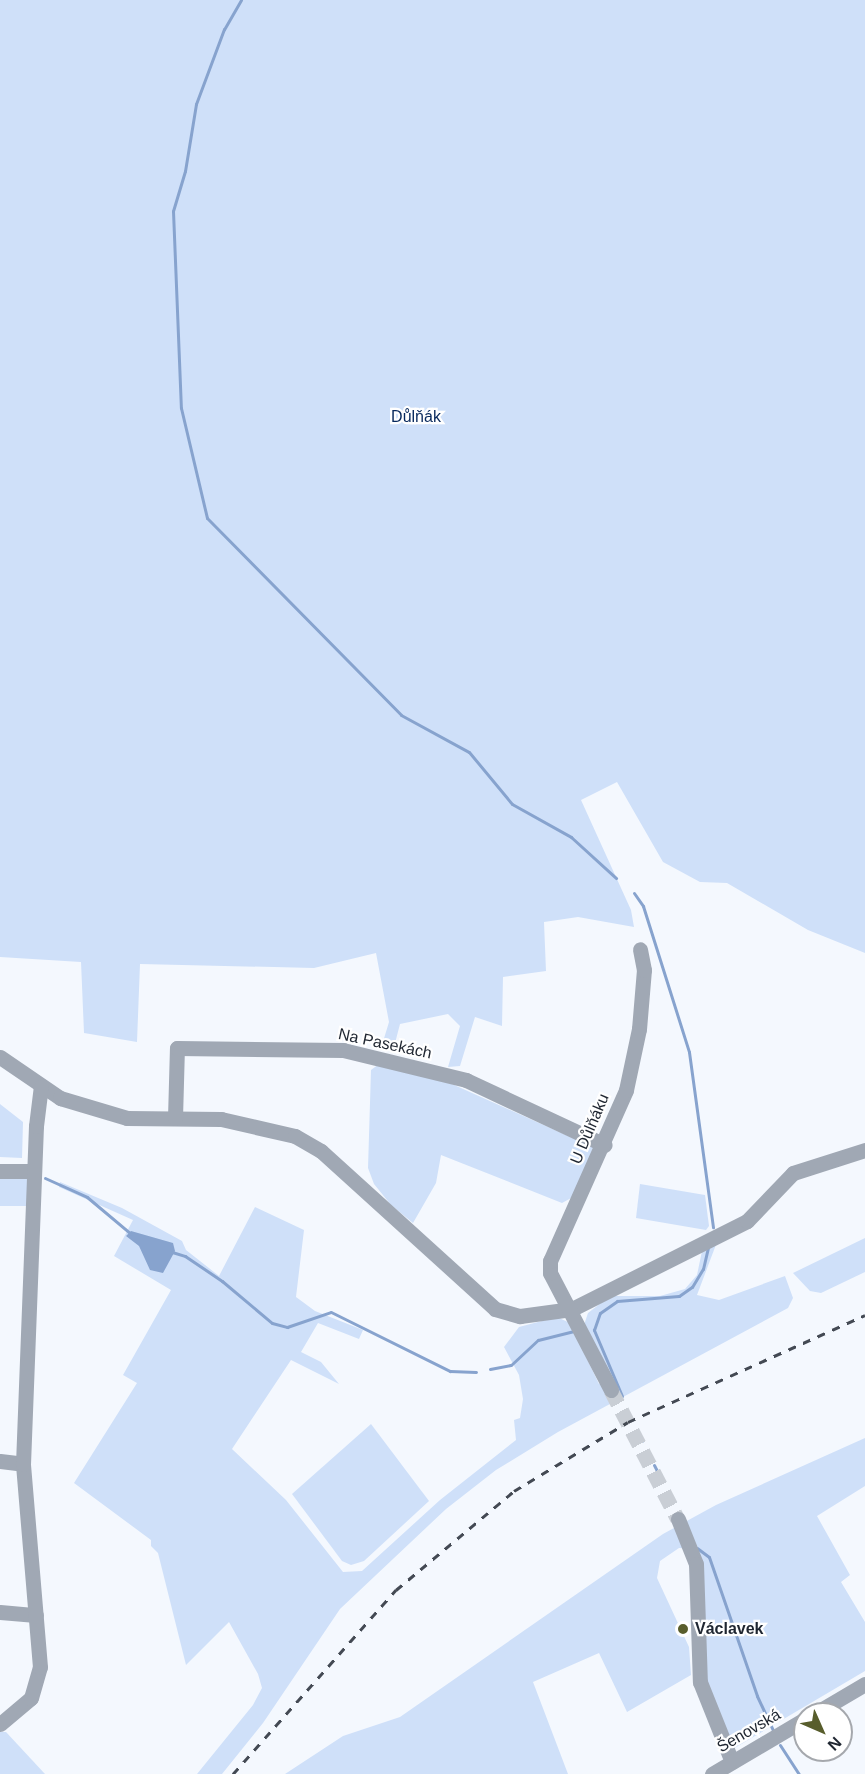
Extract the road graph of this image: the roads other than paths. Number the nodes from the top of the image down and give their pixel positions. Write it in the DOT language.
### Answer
graph roads {
  1 [pos="640,949"];
  2 [pos="0,1057"];
  3 [pos="41,1087"];
  4 [pos="175,1118"];
  5 [pos="605,1145"];
  6 [pos="865,1150"];
  7 [pos="0,1171"];
  8 [pos="34,1171"];
  9 [pos="578,1322"];
  10 [pos="611,1390"];
  11 [pos="0,1461"];
  12 [pos="23,1464"];
  13 [pos="678,1520"];
  14 [pos="0,1612"];
  15 [pos="36,1615"];
  16 [pos="865,1684"];
  17 [pos="834,1702"];
  18 [pos="0,1724"];
  19 [pos="793,1726"];
  20 [pos="732,1762"];
  21 [pos="712,1774"];
  1 -- 5 [label="street, U Důlňáku"];
  2 -- 3 [label="street"];
  3 -- 4 [label="street"];
  3 -- 8 [label="street"];
  4 -- 5 [label="street, Na Pasekách"];
  4 -- 9 [label="street"];
  5 -- 9 [label="street, U Důlňáku"];
  6 -- 9 [label="street"];
  7 -- 8 [label="street"];
  8 -- 12 [label="street"];
  9 -- 10 [label="street, U Důlňáku"];
  11 -- 12 [label="street"];
  12 -- 15 [label="street"];
  13 -- 20 [label="street"];
  14 -- 15 [label="street"];
  15 -- 18 [label="street"];
  16 -- 17 [label="street"];
  19 -- 20 [label="street, Šenovská"];
  20 -- 21 [label="street, Šenovská"];
}
